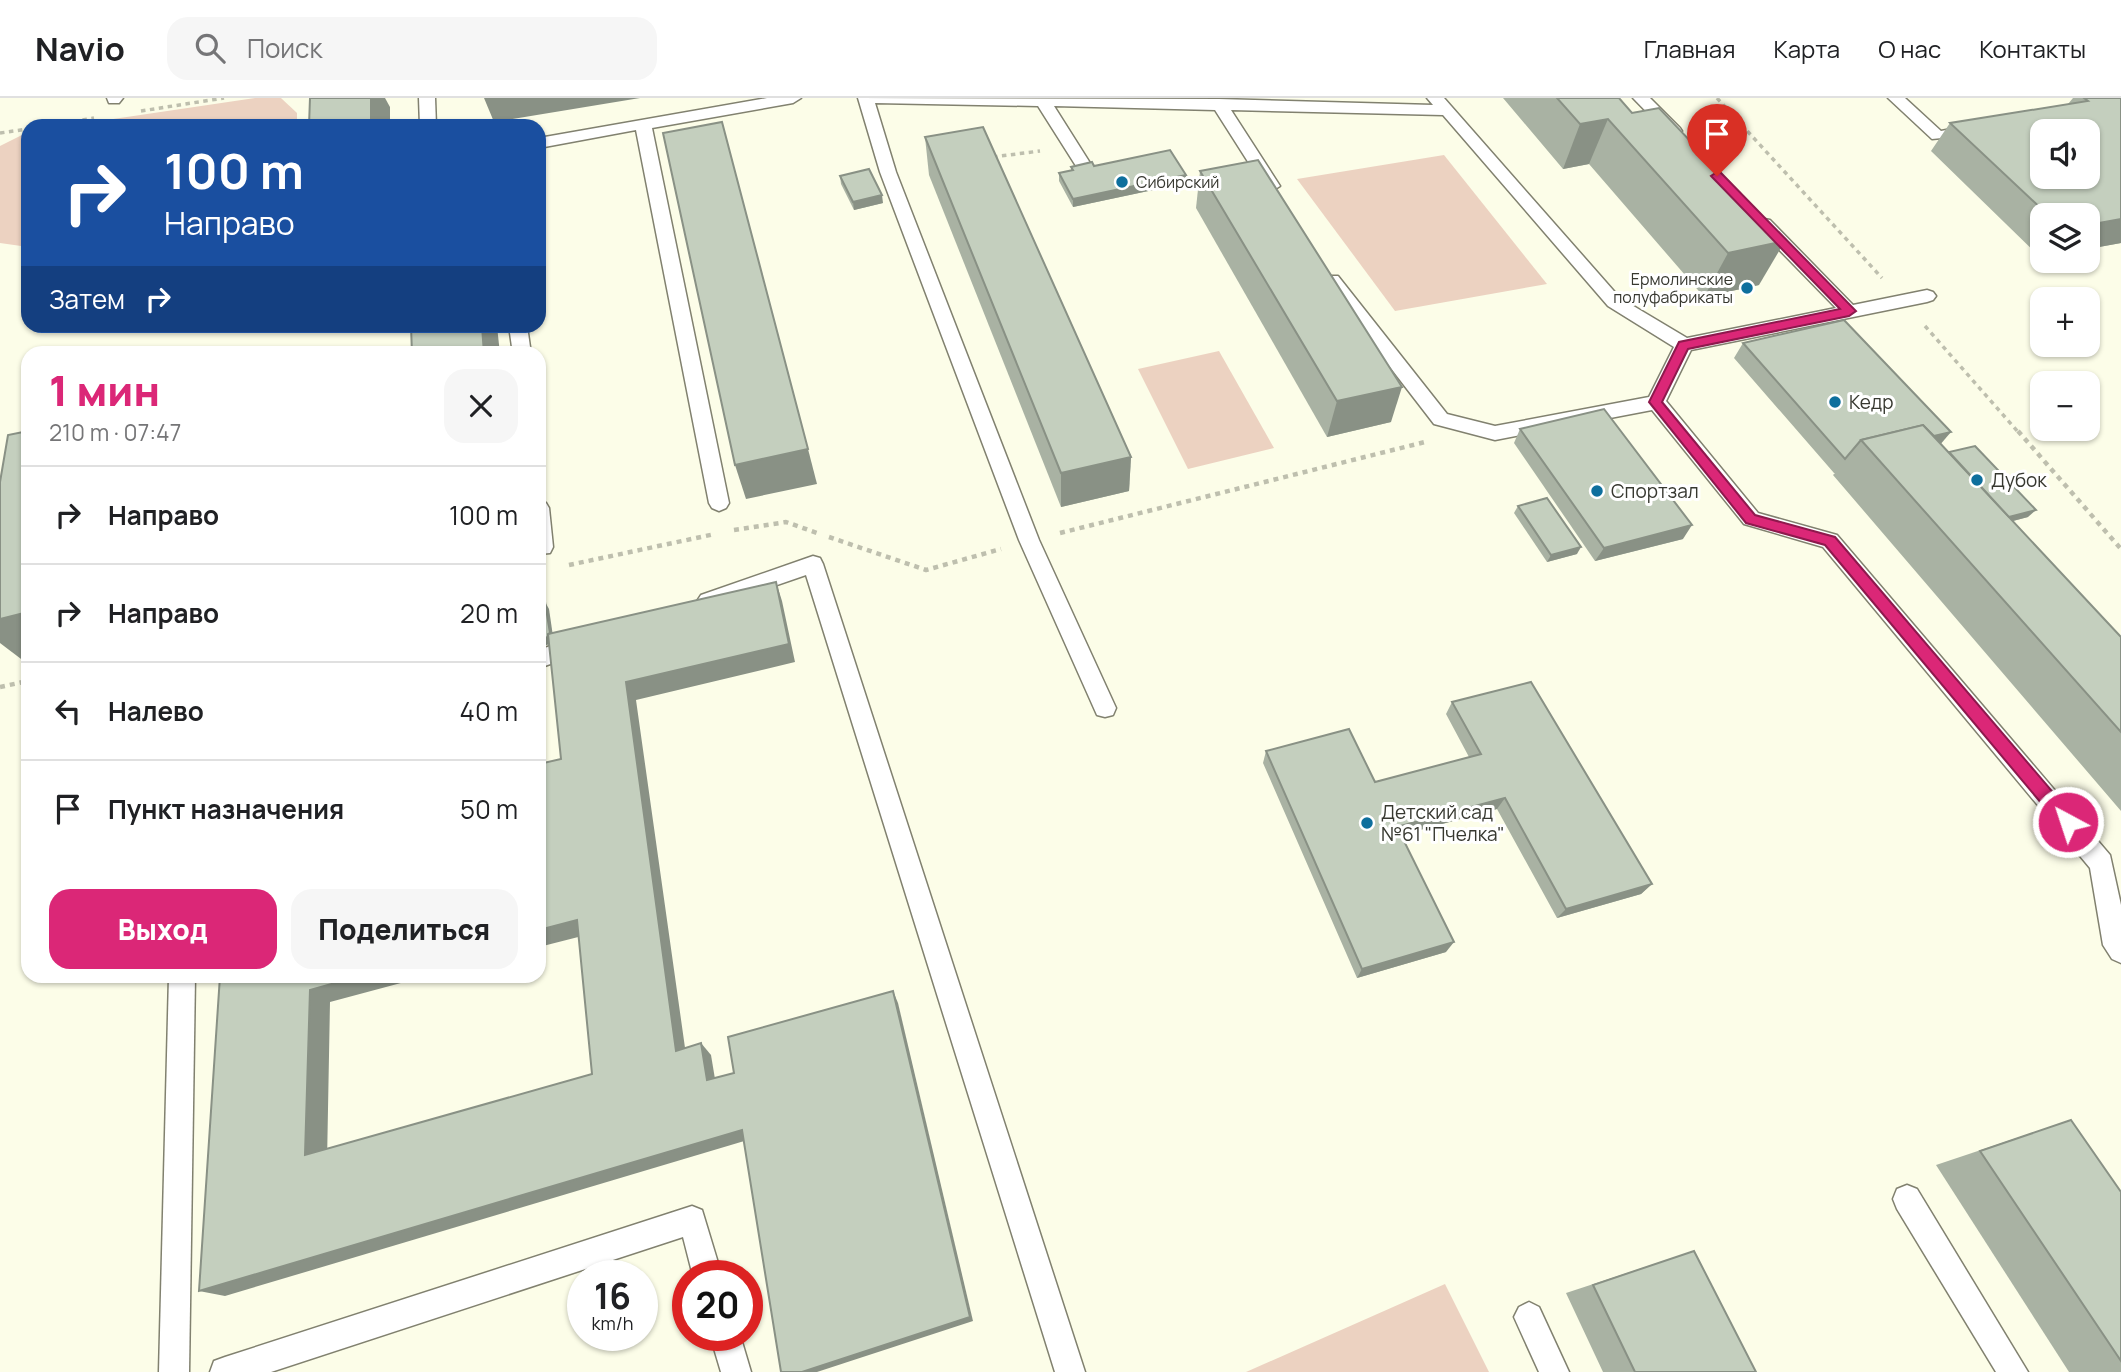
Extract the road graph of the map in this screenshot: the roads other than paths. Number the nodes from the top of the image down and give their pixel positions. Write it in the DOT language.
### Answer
graph roads {
  1 [pos="426,98"];
  2 [pos="793,98"];
  3 [pos="867,98"];
  4 [pos="1641,98"];
  5 [pos="1896,98"];
  6 [pos="1043,101"];
  7 [pos="1219,104"];
  8 [pos="1441,104"];
  9 [pos="428,119"];
  10 [pos="643,124"];
  11 [pos="1990,127"];
  12 [pos="546,142"];
  13 [pos="1688,146"];
  14 [pos="1082,163"];
  15 [pos="1284,204"];
  16 [pos="1755,214"];
  17 [pos="1320,260"];
  18 [pos="1927,296"];
  19 [pos="1849,311"];
  20 [pos="1684,345"];
  21 [pos="1656,402"];
  22 [pos="719,503"];
  23 [pos="683,610"];
  24 [pos="604,637"];
  25 [pos="546,657"];
  26 [pos="1105,708"];
  27 [pos="2121,951"];
  28 [pos="182,983"];
  29 [pos="1907,1199"];
  30 [pos="703,1260"];
  31 [pos="1529,1317"];
  32 [pos="730,1351"];
  33 [pos="174,1372"];
  34 [pos="225,1372"];
  35 [pos="736,1372"];
  36 [pos="1070,1372"];
  37 [pos="1554,1372"];
  38 [pos="2014,1372"];
  1 -- 9 [label="lane"];
  2 -- 10 [label="lane"];
  3 -- 6 [label="lane"];
  3 -- 26 [label="lane"];
  4 -- 13 [label="lane"];
  5 -- 11 [label="lane"];
  6 -- 7 [label="lane"];
  6 -- 14 [label="lane"];
  7 -- 8 [label="lane"];
  7 -- 15 [label="lane"];
  8 -- 20 [label="lane"];
  10 -- 12 [label="lane"];
  10 -- 22 [label="lane"];
  16 -- 19 [label="lane"];
  17 -- 21 [label="lane"];
  18 -- 19 [label="lane"];
  19 -- 20 [label="lane"];
  20 -- 21 [label="lane"];
  21 -- 27 [label="lane"];
  23 -- 36 [label="lane"];
  24 -- 25 [label="lane"];
  28 -- 33 [label="lane"];
  29 -- 38 [label="lane"];
  30 -- 34 [label="lane"];
  31 -- 37 [label="lane"];
  32 -- 35 [label="lane"];
}
